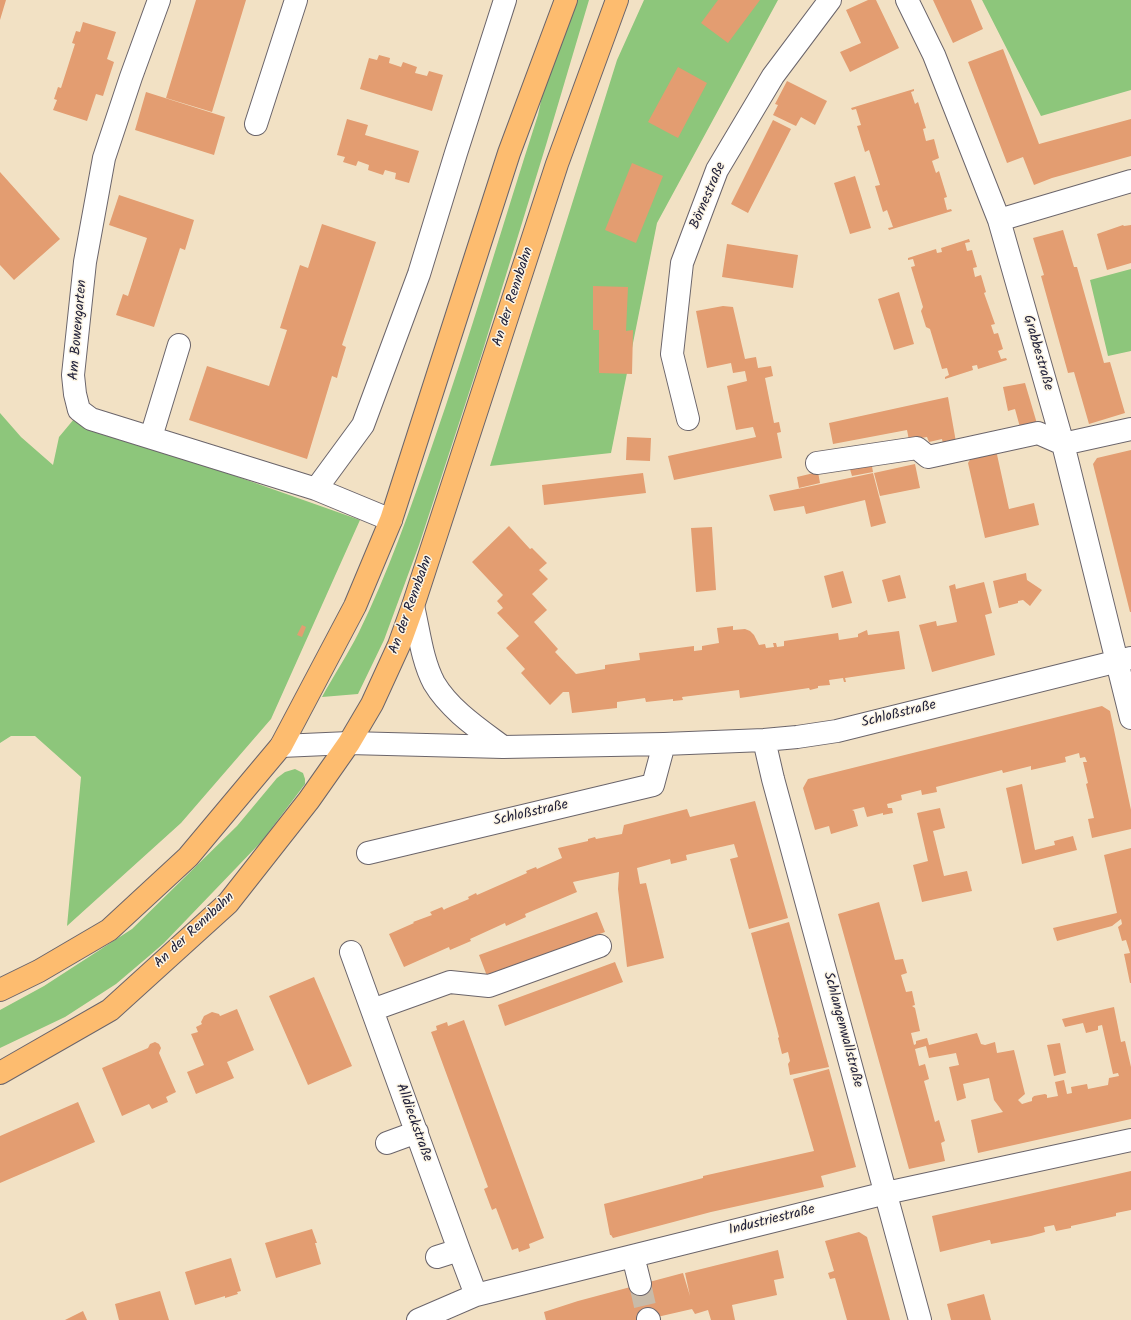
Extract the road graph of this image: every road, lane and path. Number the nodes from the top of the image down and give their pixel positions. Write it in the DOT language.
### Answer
graph roads {
  1 [pos="158,0"];
  2 [pos="296,0"];
  3 [pos="505,0"];
  4 [pos="566,0"];
  5 [pos="617,0"];
  6 [pos="830,0"];
  7 [pos="907,0"];
  8 [pos="256,124"];
  9 [pos="1131,181"];
  10 [pos="999,220"];
  11 [pos="179,345"];
  12 [pos="688,419"];
  13 [pos="1131,429"];
  14 [pos="151,437"];
  15 [pos="1063,444"];
  16 [pos="817,463"];
  17 [pos="316,489"];
  18 [pos="391,520"];
  19 [pos="413,606"];
  20 [pos="1124,660"];
  21 [pos="1131,718"];
  22 [pos="764,740"];
  23 [pos="349,743"];
  24 [pos="664,744"];
  25 [pos="281,746"];
  26 [pos="503,747"];
  27 [pos="368,853"];
  28 [pos="600,946"];
  29 [pos="351,952"];
  30 [pos="0,990"];
  31 [pos="372,1010"];
  32 [pos="0,1073"];
  33 [pos="417,1132"];
  34 [pos="1131,1140"];
  35 [pos="387,1143"];
  36 [pos="886,1192"];
  37 [pos="459,1250"];
  38 [pos="633,1256"];
  39 [pos="437,1257"];
  40 [pos="640,1284"];
  41 [pos="476,1294"];
  42 [pos="418,1320"];
  43 [pos="920,1320"];
  1 -- 14 [label="street, Am Bowengarten"];
  2 -- 8 [label="street"];
  3 -- 17 [label="street"];
  4 -- 18 [label="main road"];
  5 -- 19 [label="main road, An der Rennbahn"];
  6 -- 12 [label="street, Börnestraße"];
  7 -- 10 [label="street, Grabbestraße"];
  9 -- 10 [label="street"];
  10 -- 15 [label="street, Grabbestraße"];
  11 -- 14 [label="street"];
  13 -- 15 [label="street"];
  14 -- 17 [label="street, Am Bowengarten"];
  15 -- 16 [label="street"];
  15 -- 20 [label="street, Grabbestraße"];
  17 -- 18 [label="street, Am Bowengarten"];
  18 -- 25 [label="main road"];
  19 -- 23 [label="main road, An der Rennbahn"];
  19 -- 26 [label="street"];
  20 -- 21 [label="street, Grabbestraße"];
  20 -- 22 [label="street, Schloßstraße"];
  22 -- 24 [label="street, Schloßstraße"];
  22 -- 36 [label="street, Schlangenwallstraße"];
  23 -- 25 [label="street, Schloßstraße"];
  23 -- 26 [label="street, Schloßstraße"];
  23 -- 32 [label="main road, An der Rennbahn"];
  24 -- 26 [label="street, Schloßstraße"];
  24 -- 27 [label="street, Schloßstraße"];
  25 -- 30 [label="main road"];
  28 -- 31 [label="street"];
  29 -- 31 [label="street, Alldieckstraße"];
  31 -- 33 [label="street, Alldieckstraße"];
  33 -- 35 [label="street"];
  33 -- 37 [label="street, Alldieckstraße"];
  34 -- 36 [label="street, Industriestraße"];
  36 -- 38 [label="street, Industriestraße"];
  36 -- 43 [label="street, Schlangenwallstraße"];
  37 -- 39 [label="street"];
  37 -- 41 [label="street, Alldieckstraße"];
  38 -- 40 [label="street"];
  38 -- 41 [label="street, Industriestraße"];
  41 -- 42 [label="street, Industriestraße"];
}
